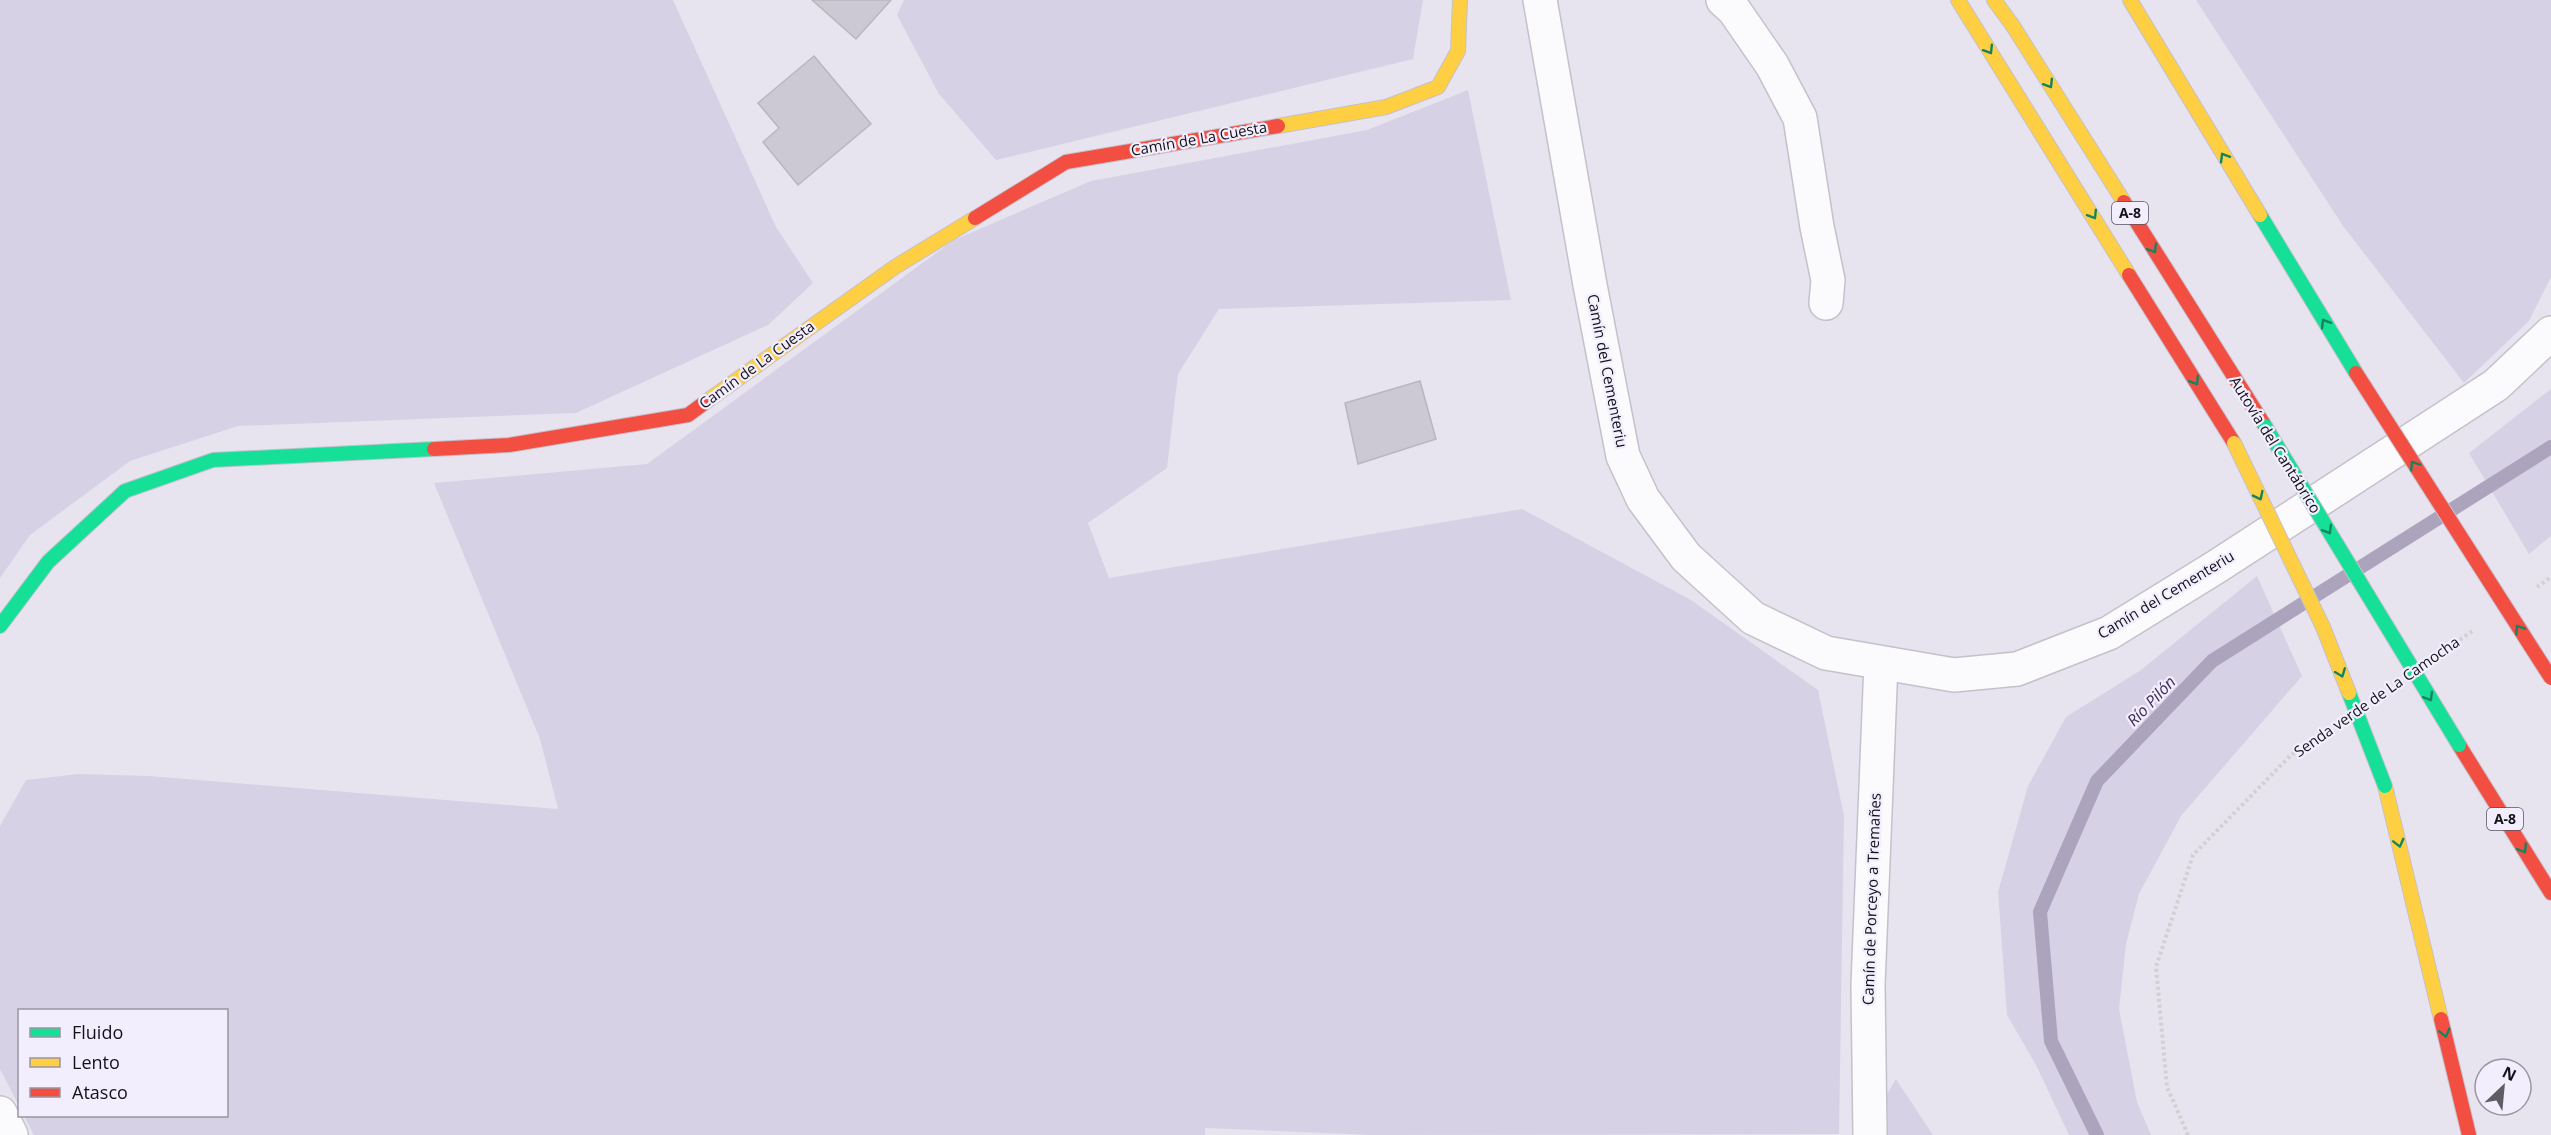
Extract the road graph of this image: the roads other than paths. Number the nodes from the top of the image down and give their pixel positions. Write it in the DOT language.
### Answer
graph roads {
  1 [pos="1460,0"];
  2 [pos="1540,0"];
  3 [pos="1723,0"];
  4 [pos="1958,0"];
  5 [pos="1994,0"];
  6 [pos="2130,0"];
  7 [pos="1826,303"];
  8 [pos="2551,333"];
  9 [pos="0,626"];
  10 [pos="1881,663"];
  11 [pos="2551,678"];
  12 [pos="2551,893"];
  13 [pos="0,1113"];
  14 [pos="11,1135"];
  15 [pos="1870,1135"];
  16 [pos="2469,1135"];
  1 -- 9 [label="main road, Camín de La Cuesta"];
  2 -- 10 [label="street, Camín del Cementeriu"];
  3 -- 7 [label="street"];
  4 -- 16 [label="main road, one-way, bridge"];
  5 -- 12 [label="main road, Autovía del Cantábrico / A-8, one-way, bridge"];
  11 -- 6 [label="main road, one-way, bridge"];
  8 -- 10 [label="street, Camín del Cementeriu"];
  10 -- 15 [label="street, Camín de Porceyo a Tremañes"];
  13 -- 14 [label="street"];
}
